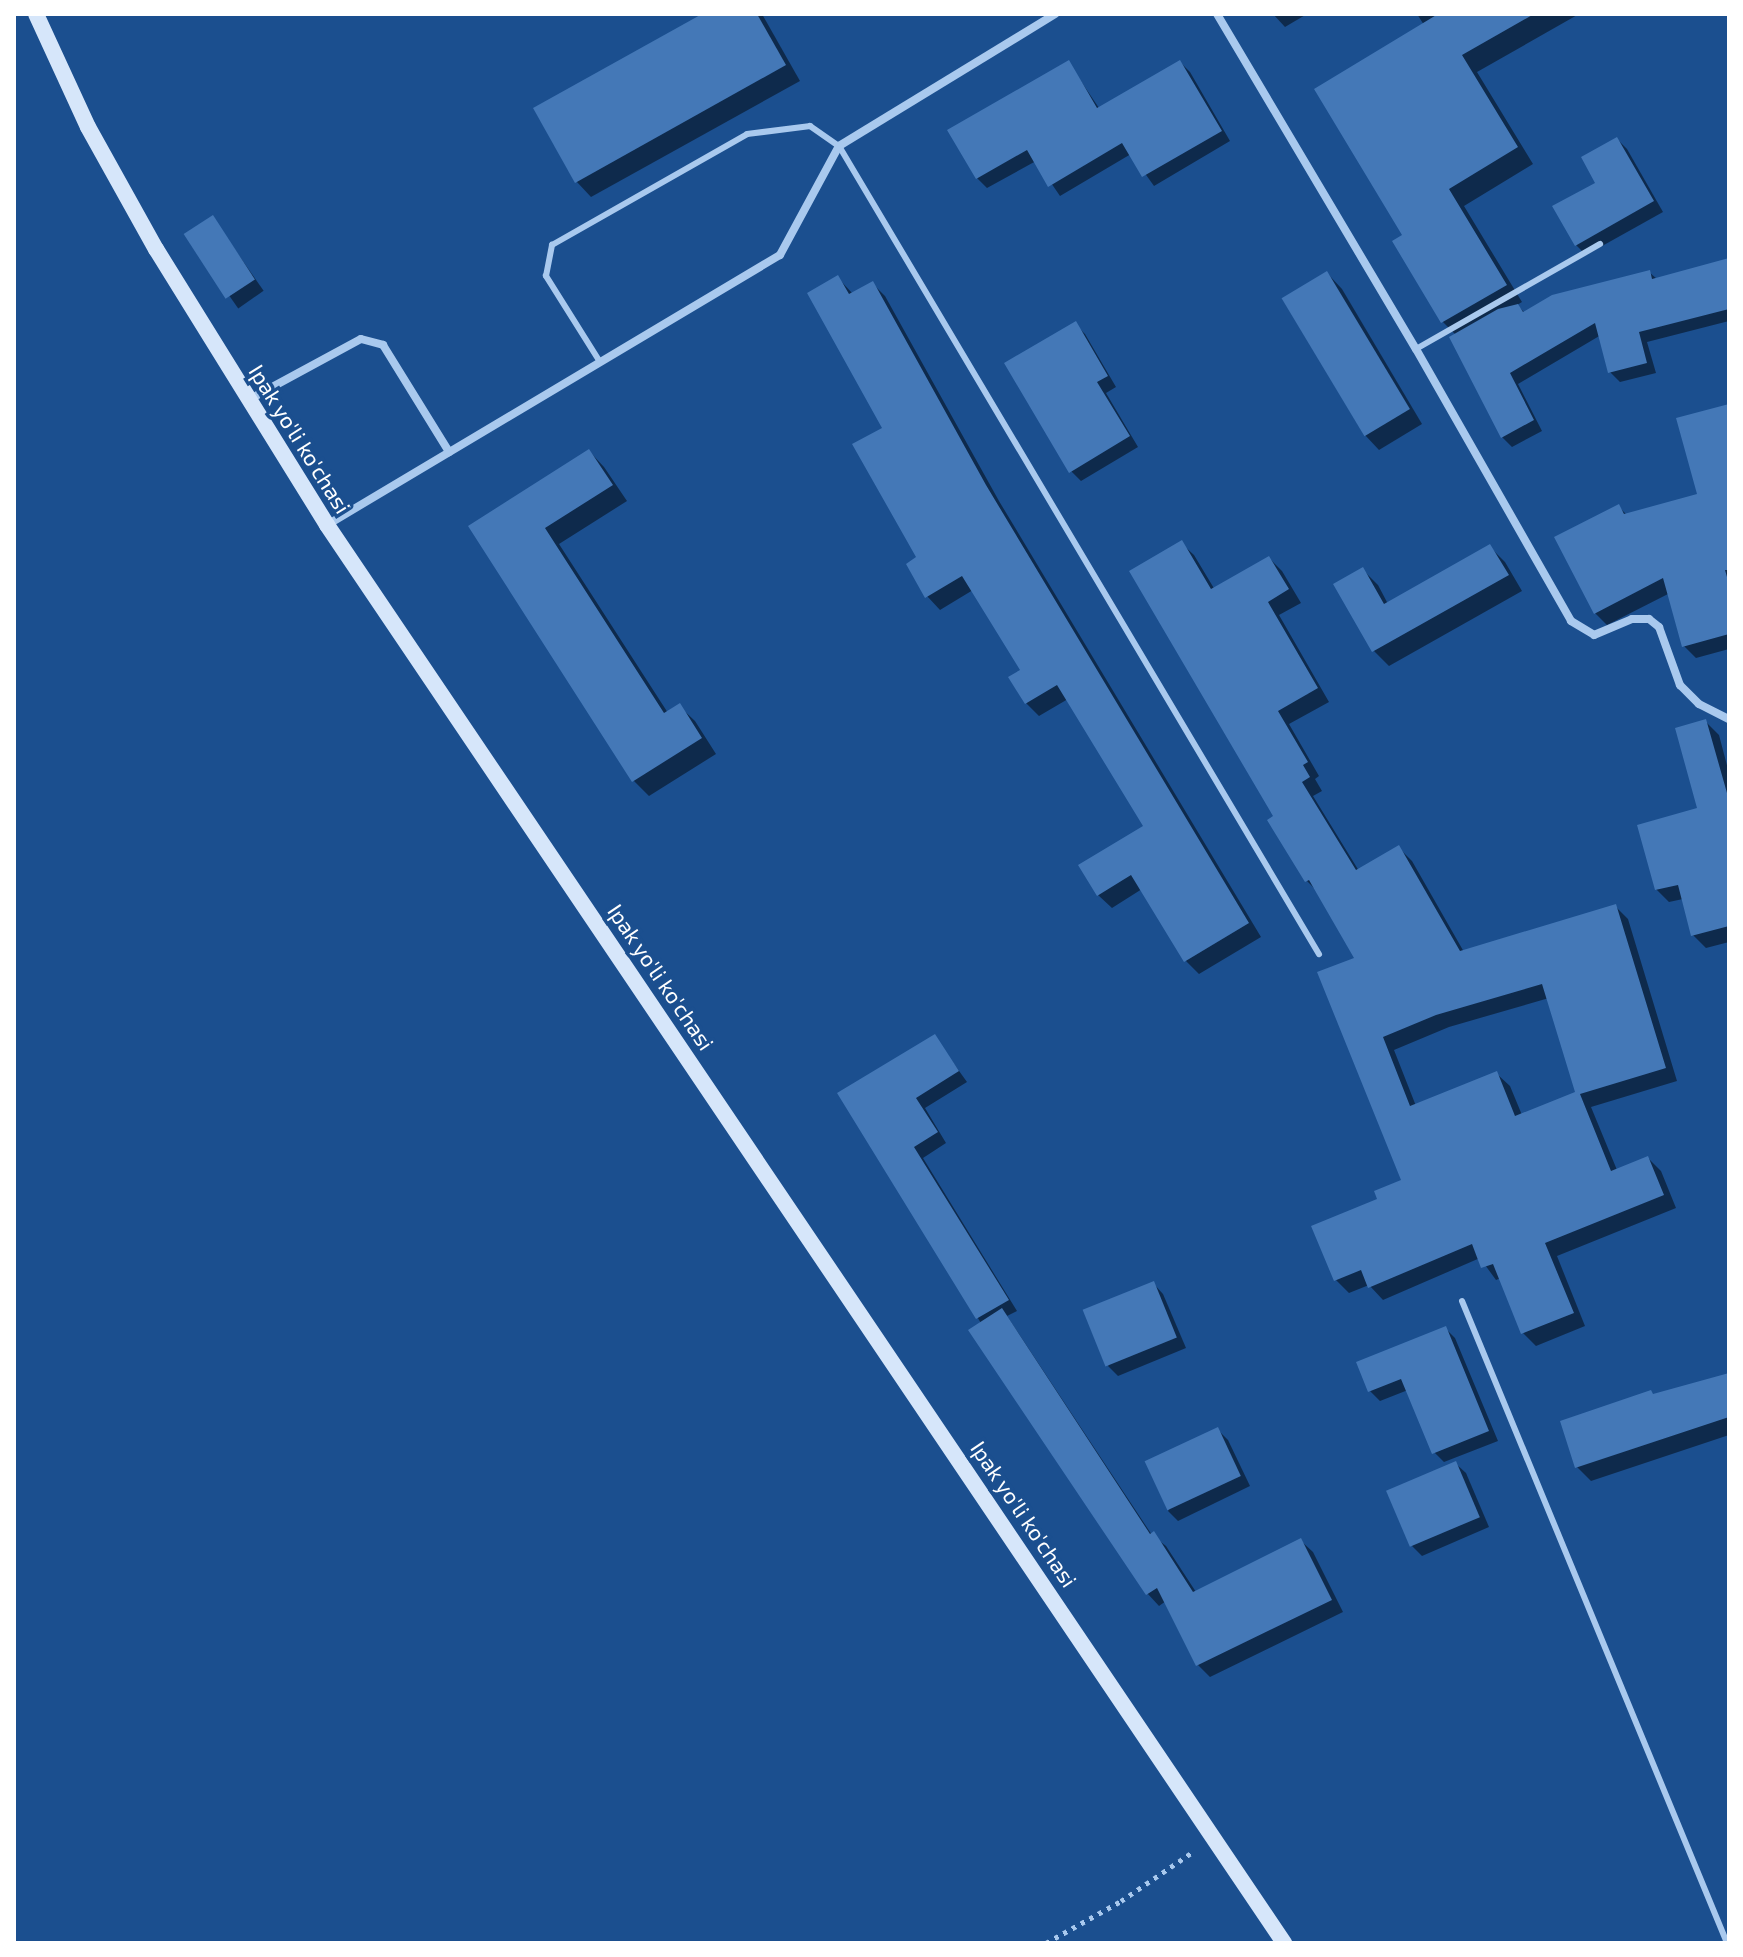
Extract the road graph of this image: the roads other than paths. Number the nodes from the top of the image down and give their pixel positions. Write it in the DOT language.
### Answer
graph roads {
  1 [pos="36,14"];
  2 [pos="1055,14"];
  3 [pos="1217,14"];
  4 [pos="839,146"];
  5 [pos="1600,244"];
  6 [pos="1416,349"];
  7 [pos="600,362"];
  8 [pos="249,400"];
  9 [pos="449,452"];
  10 [pos="327,525"];
  11 [pos="1729,719"];
  12 [pos="1319,954"];
  13 [pos="1462,1301"];
  14 [pos="1284,1943"];
  15 [pos="1727,1943"];
  1 -- 8 [label="main road, Ipak yo'li ko'chasi"];
  2 -- 4 [label="street"];
  3 -- 6 [label="street"];
  4 -- 7 [label="street"];
  4 -- 7 [label="lane"];
  4 -- 12 [label="lane"];
  5 -- 6 [label="lane"];
  6 -- 11 [label="street"];
  7 -- 9 [label="street"];
  8 -- 9 [label="street"];
  8 -- 10 [label="main road, Ipak yo'li ko'chasi"];
  9 -- 10 [label="street"];
  10 -- 14 [label="main road, Ipak yo'li ko'chasi"];
  13 -- 15 [label="lane"];
}
